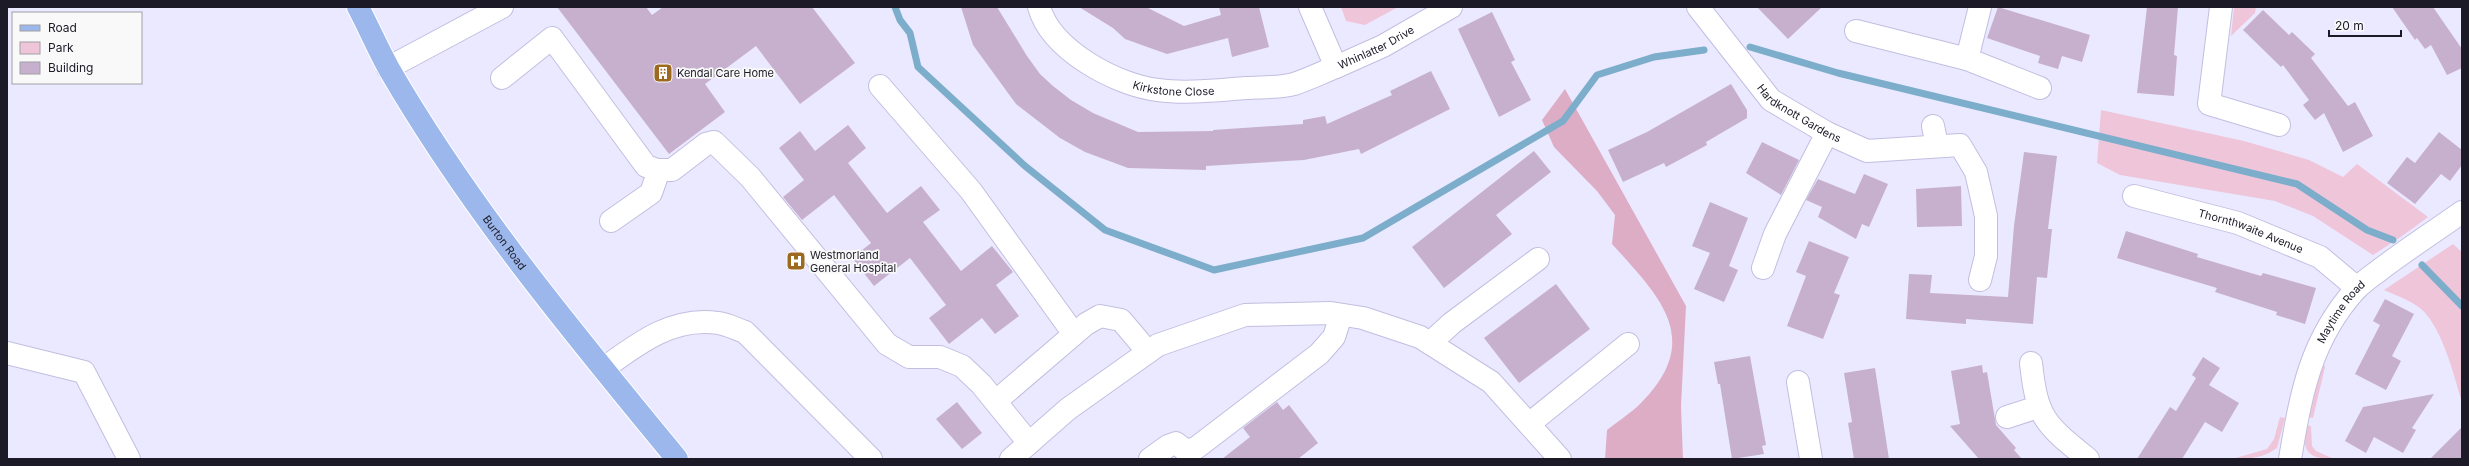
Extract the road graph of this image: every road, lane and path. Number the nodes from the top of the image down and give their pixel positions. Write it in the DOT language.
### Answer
graph roads {
  1 [pos="358,7"];
  2 [pos="502,7"];
  3 [pos="1039,7"];
  4 [pos="1310,7"];
  5 [pos="1451,7"];
  6 [pos="1698,7"];
  7 [pos="1980,7"];
  8 [pos="2222,7"];
  9 [pos="1856,31"];
  10 [pos="1967,59"];
  11 [pos="1336,67"];
  12 [pos="388,68"];
  13 [pos="502,78"];
  14 [pos="880,86"];
  15 [pos="2040,88"];
  16 [pos="2278,125"];
  17 [pos="1826,134"];
  18 [pos="659,170"];
  19 [pos="2134,196"];
  20 [pos="2462,212"];
  21 [pos="611,221"];
  22 [pos="1538,259"];
  23 [pos="1763,268"];
  24 [pos="1980,280"];
  25 [pos="2357,288"];
  26 [pos="1341,315"];
  27 [pos="1074,334"];
  28 [pos="1430,343"];
  29 [pos="1628,344"];
  30 [pos="1148,352"];
  31 [pos="7,353"];
  32 [pos="2030,363"];
  33 [pos="603,369"];
  34 [pos="1798,382"];
  35 [pos="996,401"];
  36 [pos="2038,407"];
  37 [pos="2007,417"];
  38 [pos="1529,424"];
  39 [pos="1029,444"];
  40 [pos="129,459"];
  41 [pos="677,459"];
  42 [pos="871,459"];
  43 [pos="1011,459"];
  44 [pos="1150,459"];
  45 [pos="1560,459"];
  46 [pos="1811,459"];
  47 [pos="2088,459"];
  48 [pos="2290,459"];
  1 -- 12 [label="main road, Burton Road"];
  2 -- 12 [label="street"];
  3 -- 11 [label="street, Kirkstone Close"];
  4 -- 11 [label="street, Whinlatter Drive"];
  5 -- 11 [label="street, Whinlatter Drive"];
  6 -- 17 [label="street, Hardknott Gardens"];
  7 -- 10 [label="street"];
  8 -- 16 [label="street"];
  9 -- 10 [label="street"];
  10 -- 15 [label="street"];
  12 -- 33 [label="main road, Burton Road"];
  13 -- 18 [label="street"];
  14 -- 27 [label="street"];
  17 -- 23 [label="street"];
  17 -- 24 [label="street, Hardknott Gardens"];
  18 -- 21 [label="street"];
  18 -- 35 [label="street"];
  19 -- 25 [label="street, Thornthwaite Avenue"];
  20 -- 25 [label="street, Maytime Road"];
  22 -- 28 [label="street"];
  25 -- 48 [label="street, Maytime Road"];
  26 -- 28 [label="street"];
  26 -- 30 [label="street"];
  26 -- 44 [label="street"];
  27 -- 30 [label="street"];
  27 -- 35 [label="street"];
  28 -- 38 [label="street"];
  29 -- 38 [label="street"];
  30 -- 39 [label="street"];
  31 -- 40 [label="street"];
  32 -- 36 [label="street"];
  33 -- 41 [label="main road, Burton Road"];
  33 -- 42 [label="street"];
  34 -- 46 [label="street"];
  35 -- 39 [label="street"];
  36 -- 37 [label="street"];
  36 -- 47 [label="street"];
  38 -- 45 [label="street"];
  39 -- 43 [label="street"];
}
